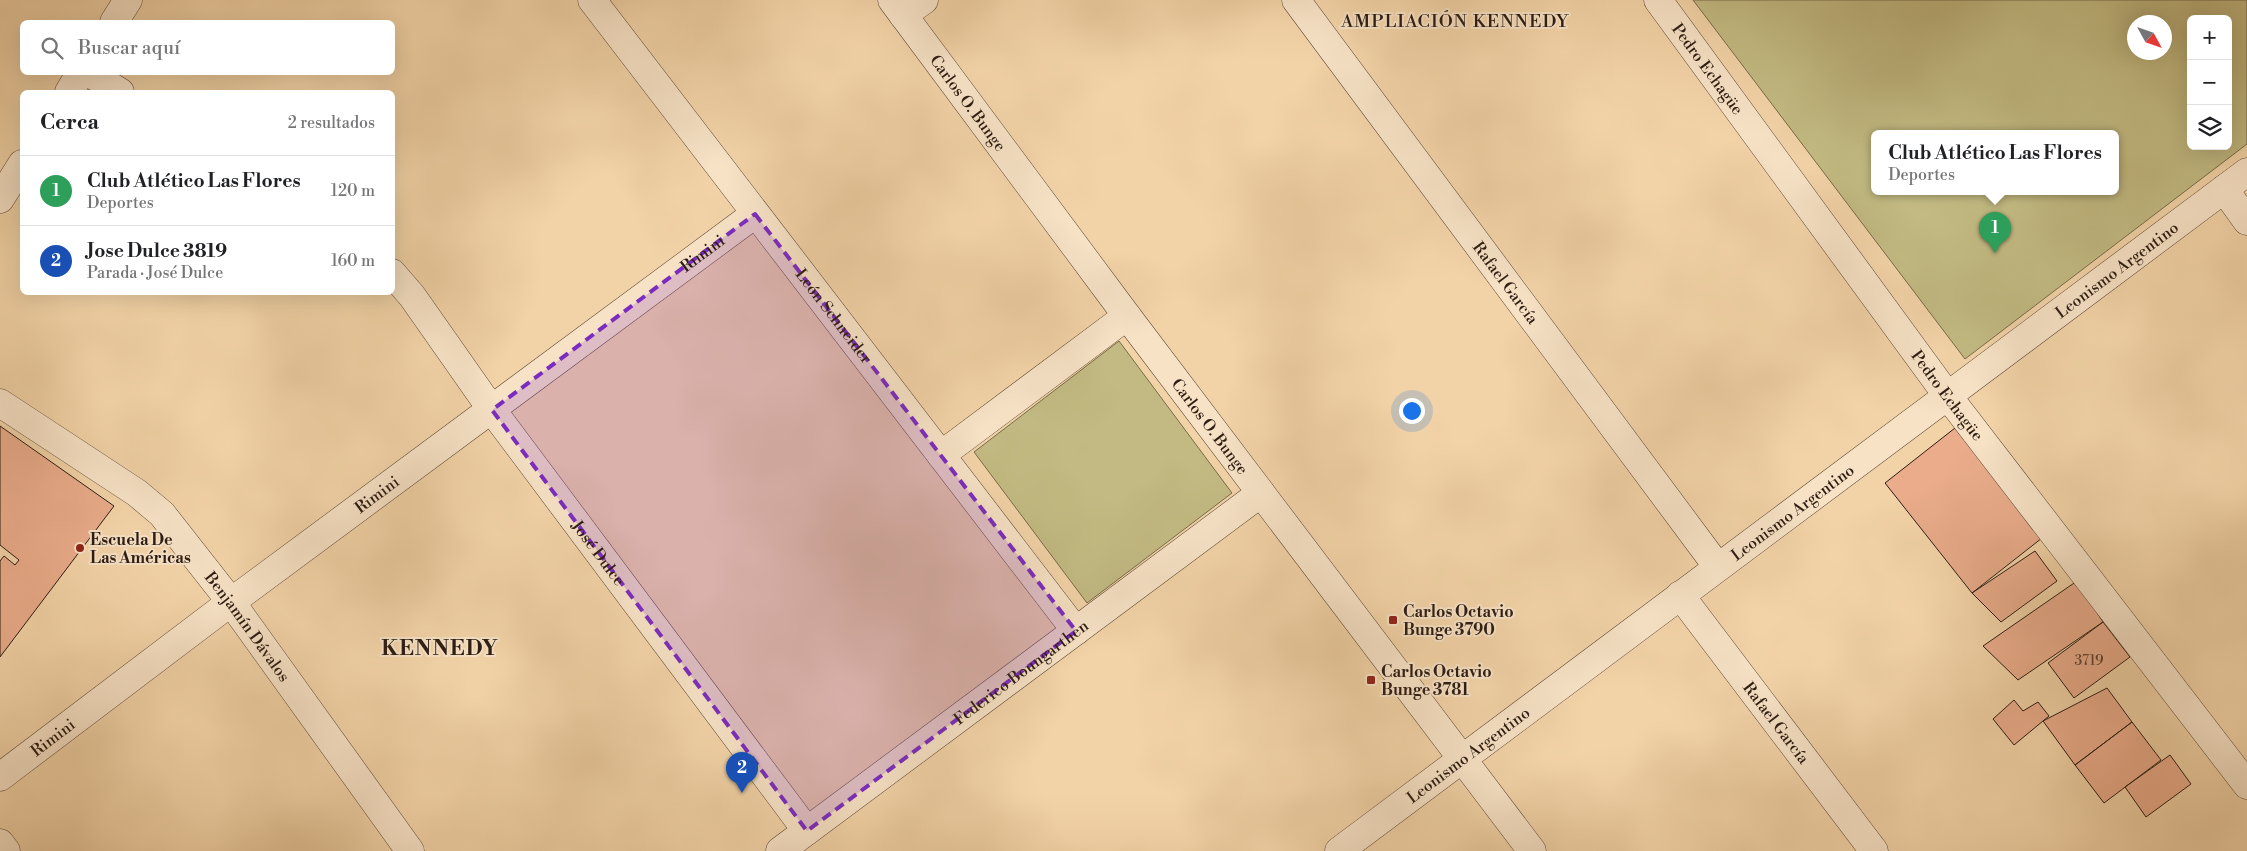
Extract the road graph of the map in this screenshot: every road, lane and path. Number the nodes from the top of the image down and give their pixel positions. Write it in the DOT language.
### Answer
graph roads {
  1 [pos="128,0"];
  2 [pos="592,0"];
  3 [pos="1296,0"];
  4 [pos="1658,0"];
  5 [pos="906,5"];
  6 [pos="115,20"];
  7 [pos="79,75"];
  8 [pos="93,75"];
  9 [pos="69,90"];
  10 [pos="117,90"];
  11 [pos="20,167"];
  12 [pos="2247,172"];
  13 [pos="2224,189"];
  14 [pos="0,199"];
  15 [pos="755,214"];
  16 [pos="2247,221"];
  17 [pos="395,276"];
  18 [pos="1127,316"];
  19 [pos="1947,395"];
  20 [pos="0,403"];
  21 [pos="492,410"];
  22 [pos="941,454"];
  23 [pos="1261,492"];
  24 [pos="1717,566"];
  25 [pos="1680,595"];
  26 [pos="231,602"];
  27 [pos="1076,631"];
  28 [pos="1462,759"];
  29 [pos="0,777"];
  30 [pos="2247,785"];
  31 [pos="807,831"];
  32 [pos="0,843"];
  33 [pos="6,851"];
  34 [pos="410,851"];
  35 [pos="780,851"];
  36 [pos="1338,851"];
  37 [pos="1532,851"];
  38 [pos="1874,851"];
  1 -- 6 [label="street"];
  2 -- 15 [label="street, León Schneider"];
  3 -- 24 [label="street, Rafael García"];
  4 -- 19 [label="street, Pedro Echagüe"];
  5 -- 18 [label="street, Carlos O. Bunge"];
  7 -- 9 [label="street"];
  8 -- 10 [label="street"];
  11 -- 14 [label="street"];
  12 -- 13 [label="street, Leonismo Argentino"];
  13 -- 16 [label="street"];
  13 -- 19 [label="street, Leonismo Argentino"];
  15 -- 21 [label="street, Rimini"];
  15 -- 22 [label="street, León Schneider"];
  17 -- 21 [label="street, José Dulce"];
  18 -- 22 [label="street"];
  18 -- 23 [label="street, Carlos O. Bunge"];
  19 -- 24 [label="street, Leonismo Argentino"];
  19 -- 30 [label="street, Pedro Echagüe"];
  20 -- 26 [label="street, Benjamín Dávalos"];
  21 -- 26 [label="street, Rimini"];
  21 -- 31 [label="street, José Dulce"];
  22 -- 27 [label="street, León Schneider"];
  23 -- 27 [label="street, Federico Boungarthen"];
  23 -- 28 [label="street, Carlos O. Bunge"];
  24 -- 25 [label="street, Leonismo Argentino"];
  25 -- 28 [label="street, Leonismo Argentino"];
  25 -- 38 [label="street, Rafael García"];
  26 -- 29 [label="street, Rimini"];
  26 -- 34 [label="street, Benjamín Dávalos"];
  27 -- 31 [label="street, Federico Boungarthen"];
  28 -- 36 [label="street, Leonismo Argentino"];
  28 -- 37 [label="street, Carlos O. Bunge"];
  31 -- 35 [label="street, Federico Boungarthen"];
  32 -- 33 [label="street"];
}
